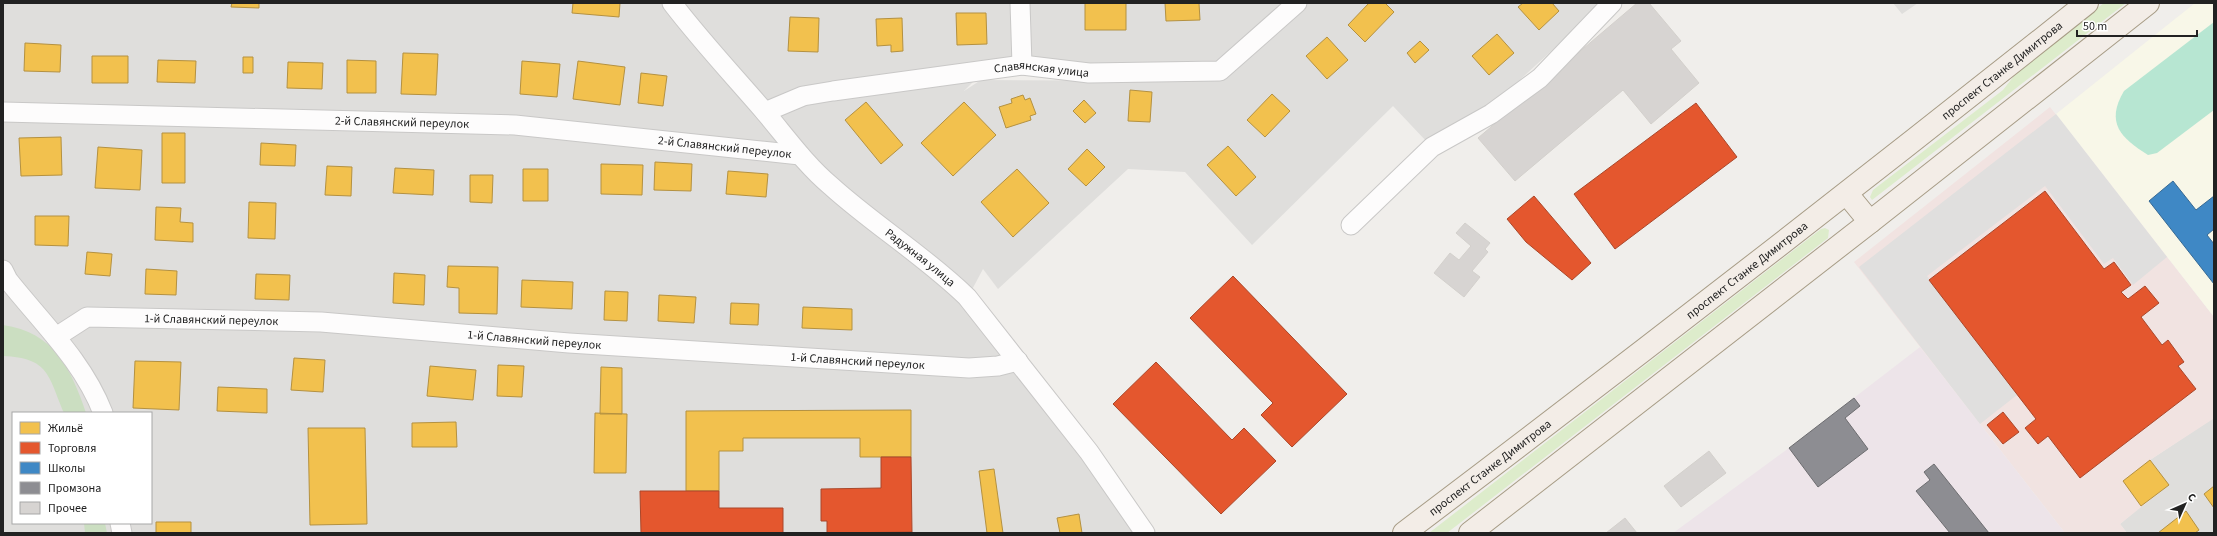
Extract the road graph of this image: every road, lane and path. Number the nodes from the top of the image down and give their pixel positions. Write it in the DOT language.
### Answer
graph roads {
  1 [pos="672,3"];
  2 [pos="1020,3"];
  3 [pos="1297,3"];
  4 [pos="1612,3"];
  5 [pos="2087,3"];
  6 [pos="2148,3"];
  7 [pos="1022,65"];
  8 [pos="3,112"];
  9 [pos="765,112"];
  10 [pos="800,155"];
  11 [pos="1847,194"];
  12 [pos="1870,222"];
  13 [pos="1351,225"];
  14 [pos="3,270"];
  15 [pos="56,337"];
  16 [pos="1018,361"];
  17 [pos="103,412"];
  18 [pos="1145,533"];
  19 [pos="1404,533"];
  20 [pos="1470,533"];
  1 -- 9 [label="street, Радужная улица"];
  2 -- 7 [label="street"];
  3 -- 7 [label="street, Славянская улица"];
  4 -- 13 [label="street"];
  5 -- 11 [label="main road, проспект Станке Димитрова"];
  6 -- 12 [label="main road"];
  7 -- 9 [label="street, Славянская улица"];
  8 -- 10 [label="street, 2-й Славянский переулок"];
  9 -- 10 [label="street, Радужная улица"];
  10 -- 16 [label="street, Радужная улица"];
  11 -- 12 [label="main road"];
  11 -- 19 [label="main road, проспект Станке Димитрова"];
  12 -- 20 [label="main road"];
  14 -- 15 [label="street"];
  15 -- 16 [label="street, 1-й Славянский переулок"];
  15 -- 17 [label="street"];
  16 -- 18 [label="street, Радужная улица"];
}
